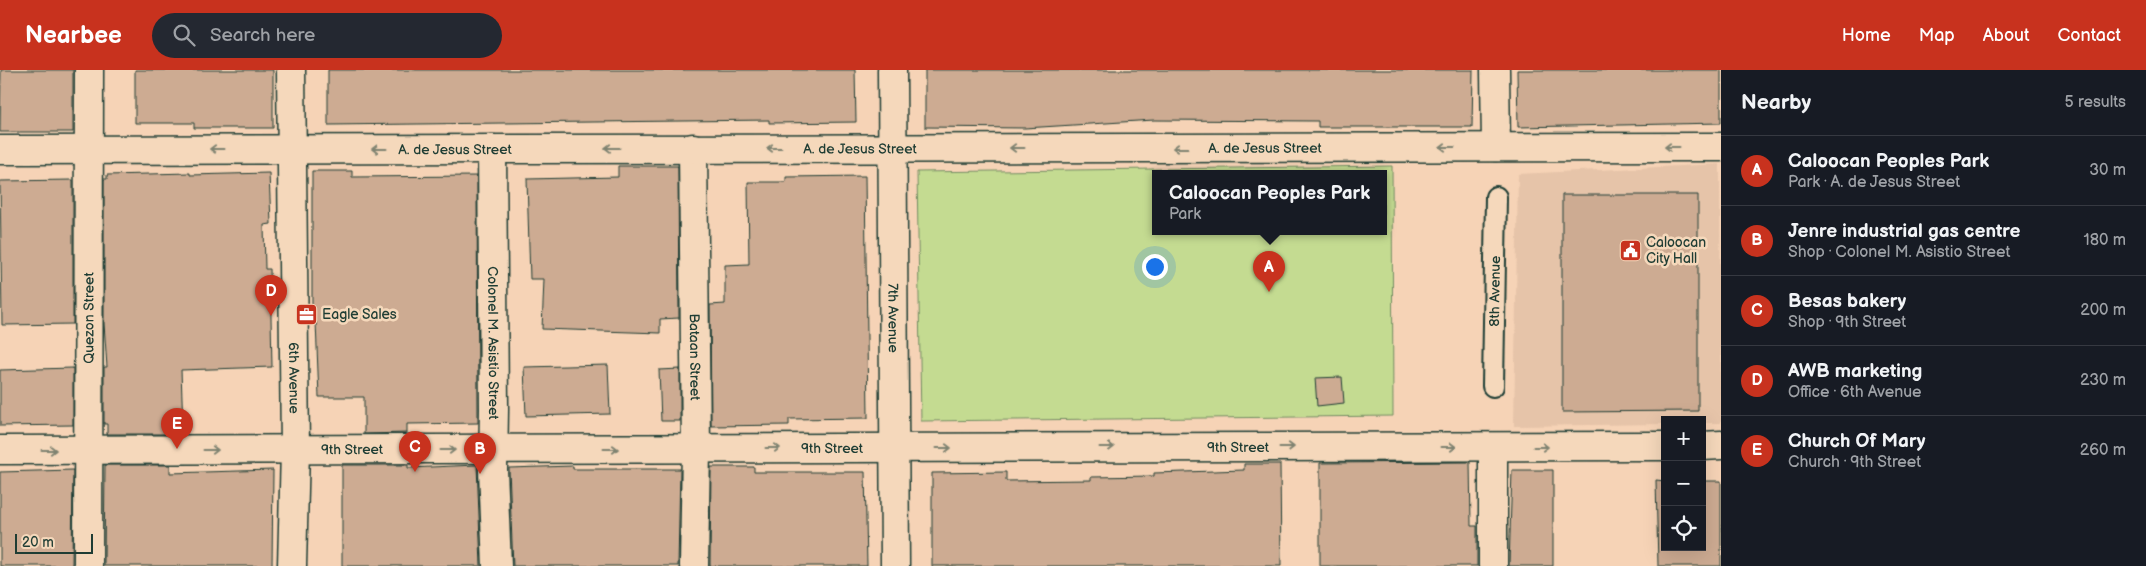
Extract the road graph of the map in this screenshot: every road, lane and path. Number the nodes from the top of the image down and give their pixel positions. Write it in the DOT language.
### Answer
graph roads {
  1 [pos="89,70"];
  2 [pos="291,70"];
  3 [pos="892,70"];
  4 [pos="1495,70"];
  5 [pos="1496,147"];
  6 [pos="1721,147"];
  7 [pos="693,148"];
  8 [pos="893,148"];
  9 [pos="291,149"];
  10 [pos="492,149"];
  11 [pos="0,150"];
  12 [pos="89,150"];
  13 [pos="1496,197"];
  14 [pos="1493,386"];
  15 [pos="1721,445"];
  16 [pos="1661,446"];
  17 [pos="1706,446"];
  18 [pos="1493,447"];
  19 [pos="895,448"];
  20 [pos="696,449"];
  21 [pos="0,450"];
  22 [pos="87,450"];
  23 [pos="295,450"];
  24 [pos="492,450"];
  25 [pos="88,566"];
  26 [pos="292,566"];
  27 [pos="497,566"];
  28 [pos="694,566"];
  29 [pos="895,566"];
  30 [pos="1493,566"];
  1 -- 12 [label="street, Quezon Street"];
  2 -- 9 [label="street, 6th Avenue"];
  3 -- 8 [label="street, 7th Avenue"];
  4 -- 5 [label="street"];
  6 -- 5 [label="street, A. de Jesus Street, one-way"];
  5 -- 8 [label="street, A. de Jesus Street, one-way"];
  8 -- 7 [label="street, A. de Jesus Street, one-way"];
  7 -- 10 [label="street, A. de Jesus Street, one-way"];
  7 -- 20 [label="street, Bataan Street"];
  8 -- 19 [label="street, 7th Avenue"];
  10 -- 9 [label="street, A. de Jesus Street, one-way"];
  9 -- 12 [label="street, A. de Jesus Street, one-way"];
  9 -- 23 [label="street, 6th Avenue"];
  10 -- 24 [label="street, Colonel M. Asistio Street"];
  11 -- 12 [label="street, A. de Jesus Street"];
  12 -- 22 [label="street, Quezon Street"];
  13 -- 14 [label="street, 8th Avenue"];
  15 -- 17 [label="street"];
  18 -- 16 [label="street, 9th Street, one-way"];
  19 -- 18 [label="street, 9th Street, one-way"];
  18 -- 30 [label="street"];
  20 -- 19 [label="street, 9th Street, one-way"];
  19 -- 29 [label="street, 7th Avenue"];
  24 -- 20 [label="street, 9th Street, one-way"];
  20 -- 28 [label="street, Bataan Street"];
  21 -- 22 [label="street, 9th Street, one-way"];
  22 -- 23 [label="street, 9th Street, one-way"];
  22 -- 25 [label="street, Quezon Street"];
  23 -- 24 [label="street, 9th Street, one-way"];
  23 -- 26 [label="street, 6th Avenue"];
  24 -- 27 [label="street, Colonel M. Asistio Street"];
}
